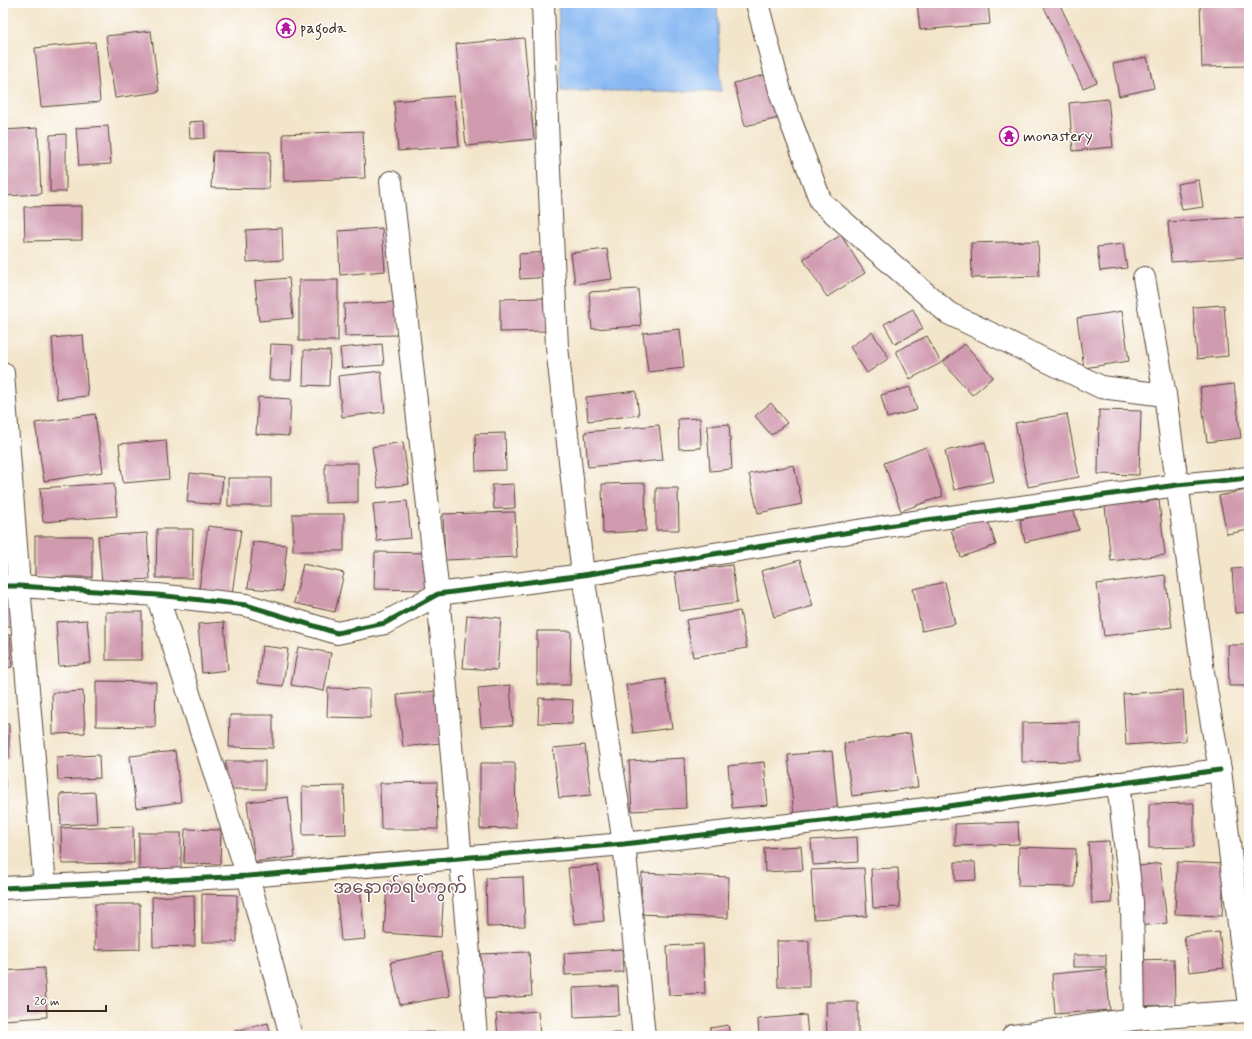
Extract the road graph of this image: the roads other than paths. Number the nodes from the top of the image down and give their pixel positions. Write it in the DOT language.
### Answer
graph roads {
  1 [pos="543,3"];
  2 [pos="757,3"];
  3 [pos="391,182"];
  4 [pos="1144,278"];
  5 [pos="3,373"];
  6 [pos="1165,395"];
  7 [pos="1249,478"];
  8 [pos="1177,485"];
  9 [pos="583,576"];
  10 [pos="11,586"];
  11 [pos="438,594"];
  12 [pos="157,595"];
  13 [pos="1220,770"];
  14 [pos="1118,783"];
  15 [pos="624,844"];
  16 [pos="461,858"];
  17 [pos="248,876"];
  18 [pos="45,886"];
  19 [pos="3,888"];
  20 [pos="1249,1006"];
  21 [pos="1249,1011"];
  22 [pos="1134,1019"];
  23 [pos="291,1036"];
  24 [pos="476,1036"];
  25 [pos="644,1036"];
  26 [pos="1013,1036"];
  1 -- 9 [label="street"];
  2 -- 6 [label="street"];
  3 -- 11 [label="street"];
  4 -- 6 [label="street"];
  5 -- 10 [label="street"];
  6 -- 8 [label="street"];
  7 -- 8 [label="street"];
  8 -- 9 [label="street"];
  8 -- 13 [label="street"];
  9 -- 11 [label="street"];
  9 -- 15 [label="street"];
  10 -- 12 [label="street"];
  10 -- 18 [label="street"];
  11 -- 12 [label="street"];
  11 -- 16 [label="street"];
  12 -- 17 [label="street"];
  13 -- 14 [label="street"];
  13 -- 20 [label="street"];
  14 -- 15 [label="street"];
  14 -- 22 [label="street"];
  15 -- 16 [label="street"];
  15 -- 25 [label="street"];
  16 -- 17 [label="street"];
  16 -- 24 [label="street"];
  17 -- 18 [label="street"];
  17 -- 23 [label="street"];
  18 -- 19 [label="street"];
  21 -- 22 [label="street"];
  22 -- 26 [label="street"];
}
